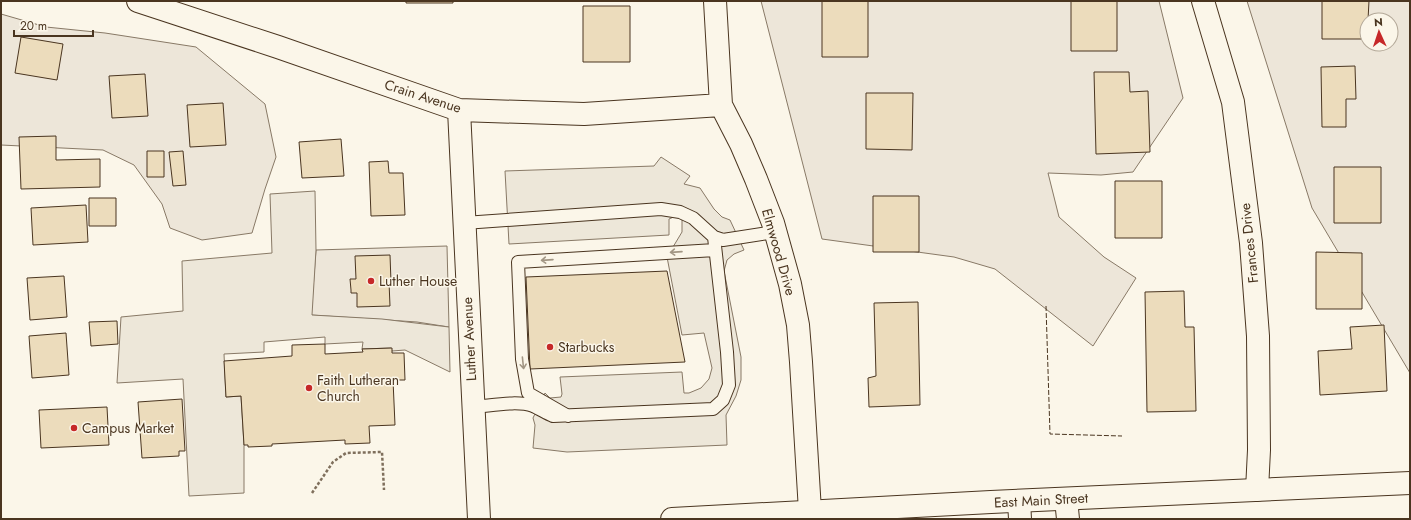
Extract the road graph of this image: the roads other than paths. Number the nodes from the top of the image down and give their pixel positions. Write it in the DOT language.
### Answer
graph roads {
  1 [pos="138,1"];
  2 [pos="716,1"];
  3 [pos="1204,1"];
  4 [pos="721,106"];
  5 [pos="459,110"];
  6 [pos="464,223"];
  7 [pos="775,232"];
  8 [pos="715,244"];
  9 [pos="472,407"];
  10 [pos="568,416"];
  11 [pos="1410,483"];
  12 [pos="1257,490"];
  13 [pos="1067,509"];
  14 [pos="1020,510"];
  15 [pos="810,511"];
  16 [pos="479,519"];
  17 [pos="672,519"];
  1 -- 5 [label="street, Crain Avenue"];
  2 -- 4 [label="street, Elmwood Drive"];
  3 -- 12 [label="street, Frances Drive"];
  4 -- 5 [label="street, Crain Avenue"];
  4 -- 7 [label="street, Elmwood Drive"];
  5 -- 6 [label="street, Luther Avenue"];
  6 -- 8 [label="lane"];
  6 -- 9 [label="street, Luther Avenue"];
  7 -- 8 [label="lane"];
  7 -- 15 [label="street, Elmwood Drive"];
  8 -- 10 [label="lane"];
  8 -- 10 [label="lane, one-way"];
  9 -- 10 [label="lane"];
  9 -- 16 [label="street, Luther Avenue"];
  11 -- 12 [label="street, East Main Street"];
  12 -- 13 [label="street, East Main Street"];
  13 -- 14 [label="street, East Main Street"];
  14 -- 15 [label="street, East Main Street"];
  15 -- 17 [label="street, East Main Street"];
}
